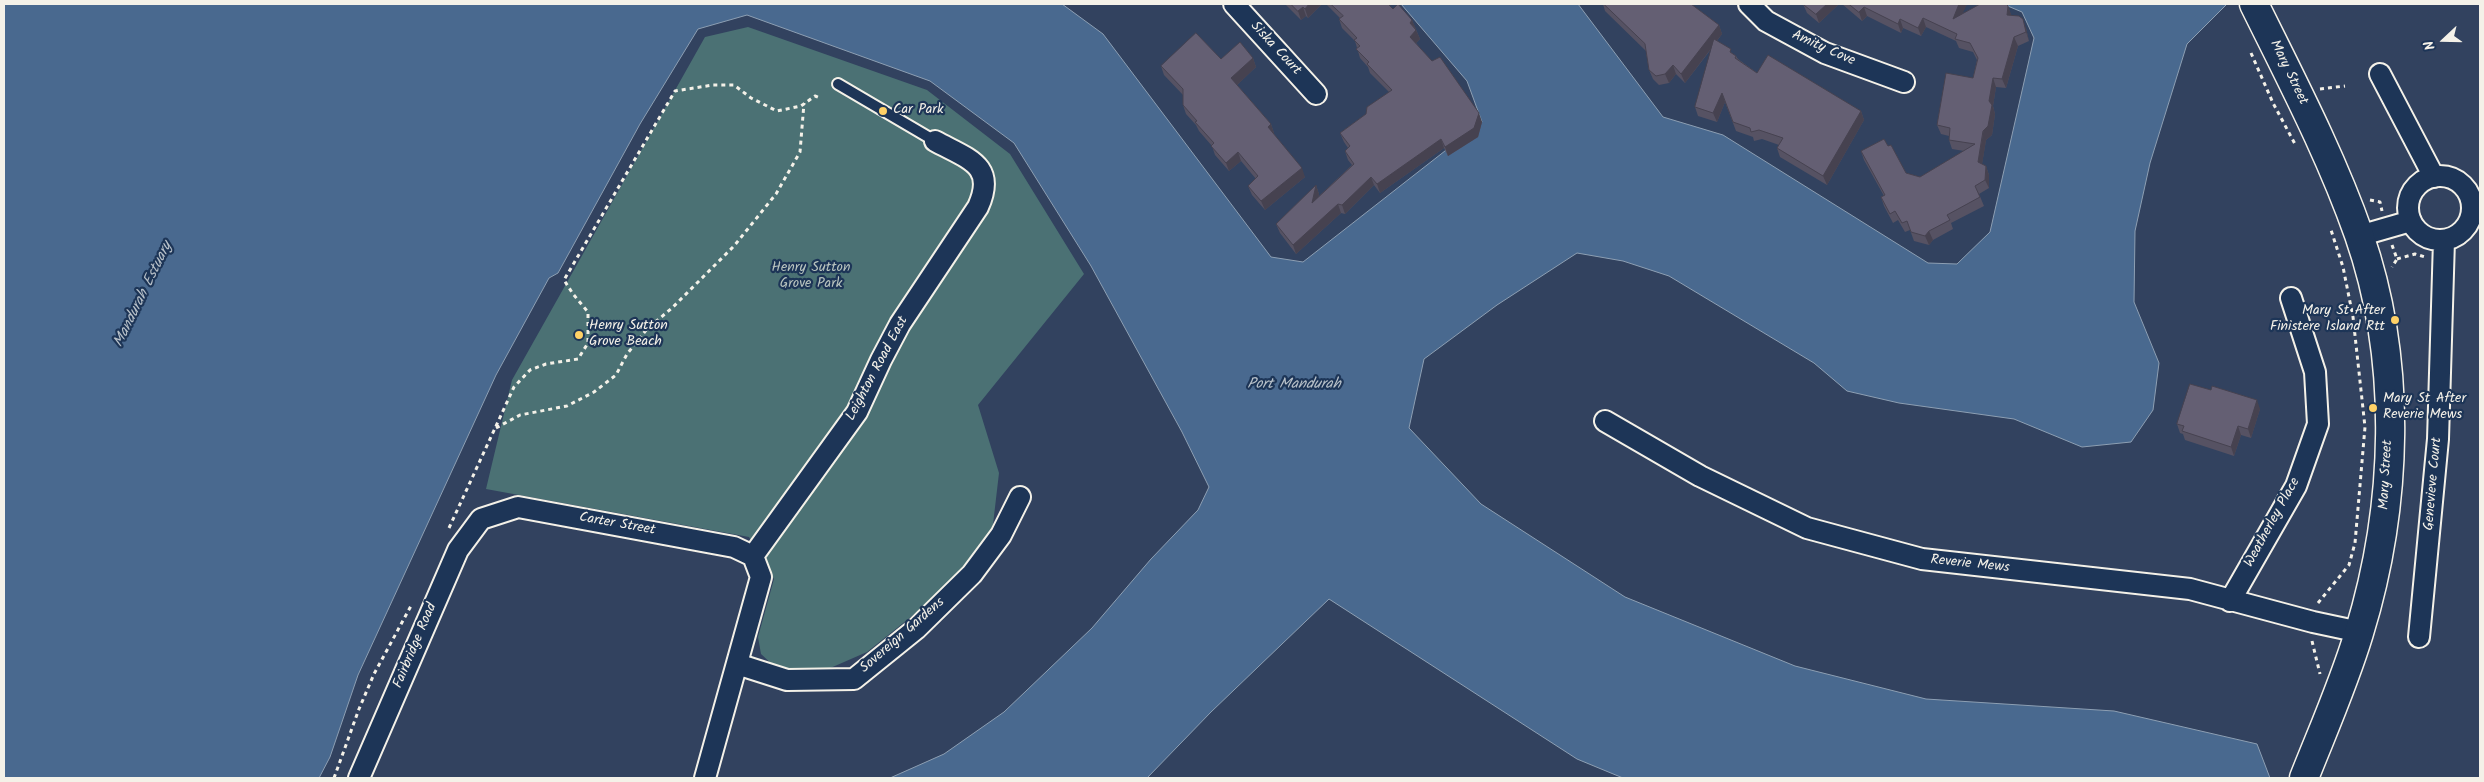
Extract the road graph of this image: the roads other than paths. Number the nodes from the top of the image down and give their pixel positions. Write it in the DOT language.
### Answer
graph roads {
  1 [pos="1234,4"];
  2 [pos="1749,4"];
  3 [pos="2254,4"];
  4 [pos="2380,74"];
  5 [pos="1904,82"];
  6 [pos="838,84"];
  7 [pos="1316,94"];
  8 [pos="935,141"];
  9 [pos="2434,177"];
  10 [pos="2476,204"];
  11 [pos="2411,221"];
  12 [pos="2359,236"];
  13 [pos="2444,240"];
  14 [pos="2291,298"];
  15 [pos="1606,421"];
  16 [pos="1020,497"];
  17 [pos="481,519"];
  18 [pos="753,556"];
  19 [pos="2230,601"];
  20 [pos="2360,632"];
  21 [pos="2419,637"];
  22 [pos="738,664"];
  23 [pos="360,778"];
  24 [pos="705,778"];
  25 [pos="2304,778"];
  1 -- 7 [label="street, Siska Court"];
  2 -- 5 [label="street, Amity Cove"];
  3 -- 12 [label="street, Mary Street"];
  4 -- 9 [label="street"];
  6 -- 8 [label="lane, Leighton Road East"];
  8 -- 18 [label="street, Leighton Road East"];
  9 -- 10 [label="street"];
  9 -- 11 [label="street"];
  10 -- 13 [label="street"];
  11 -- 12 [label="street"];
  11 -- 13 [label="street"];
  12 -- 20 [label="street, Mary Street"];
  13 -- 21 [label="street, Genevieve Court"];
  14 -- 19 [label="street, Weatherley Place"];
  15 -- 19 [label="street, Reverie Mews"];
  16 -- 22 [label="street, Sovereign Gardens"];
  17 -- 18 [label="street, Carter Street"];
  17 -- 23 [label="street, Fairbridge Road"];
  18 -- 22 [label="street"];
  19 -- 20 [label="street, Reverie Mews"];
  20 -- 25 [label="street, Mary Street"];
  22 -- 24 [label="street"];
}
